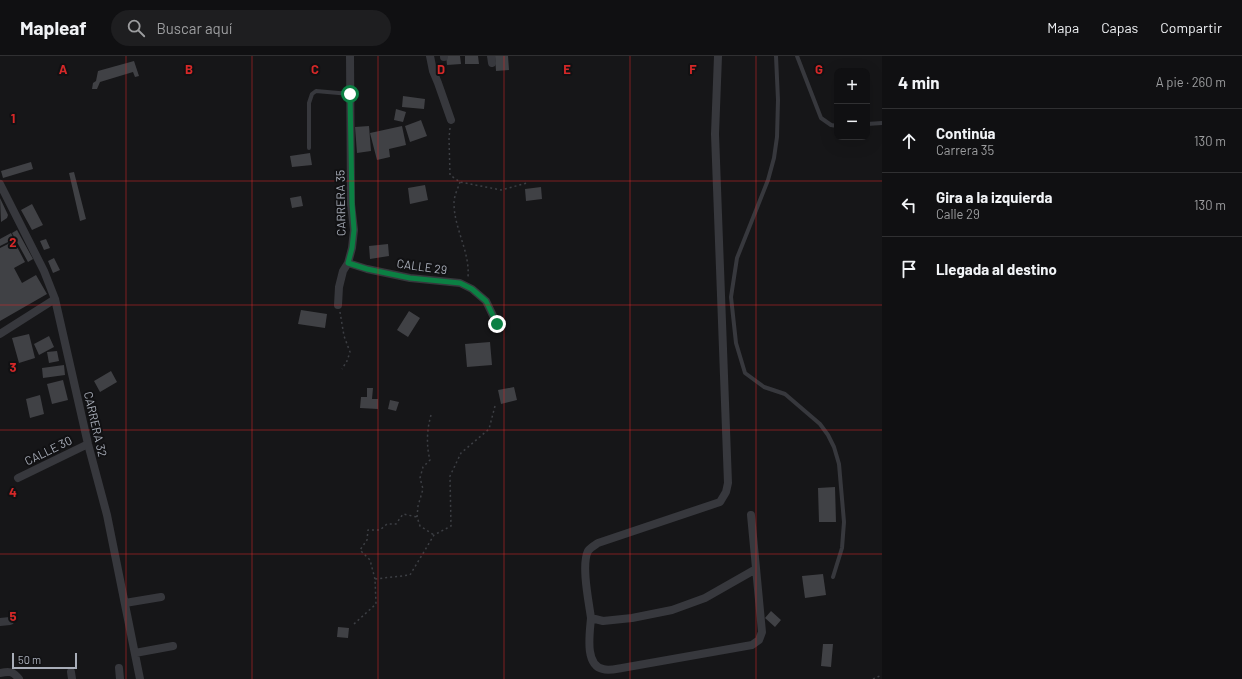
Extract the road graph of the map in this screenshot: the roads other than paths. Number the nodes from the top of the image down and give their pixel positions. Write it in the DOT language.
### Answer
graph roads {
  1 [pos="350,56"];
  2 [pos="430,56"];
  3 [pos="718,56"];
  4 [pos="776,56"];
  5 [pos="797,56"];
  6 [pos="350,94"];
  7 [pos="451,120"];
  8 [pos="882,123"];
  9 [pos="870,124"];
  10 [pos="834,125"];
  11 [pos="309,148"];
  12 [pos="0,184"];
  13 [pos="348,263"];
  14 [pos="55,299"];
  15 [pos="338,305"];
  16 [pos="497,324"];
  17 [pos="0,334"];
  18 [pos="88,444"];
  19 [pos="18,478"];
  20 [pos="752,515"];
  21 [pos="756,569"];
  22 [pos="834,577"];
  23 [pos="161,597"];
  24 [pos="125,603"];
  25 [pos="591,618"];
  26 [pos="10,621"];
  27 [pos="0,622"];
  28 [pos="173,646"];
  29 [pos="135,653"];
  30 [pos="119,668"];
  31 [pos="0,672"];
  32 [pos="17,676"];
  33 [pos="120,679"];
  34 [pos="140,679"];
  1 -- 6 [label="street, CARRERA 35"];
  2 -- 7 [label="street"];
  3 -- 25 [label="street"];
  4 -- 22 [label="lane"];
  5 -- 10 [label="lane"];
  6 -- 11 [label="lane"];
  6 -- 13 [label="street, CARRERA 35"];
  8 -- 9 [label="lane"];
  12 -- 14 [label="street, CARRERA 32"];
  13 -- 15 [label="street, CARRERA 35"];
  13 -- 16 [label="street, CALLE 29"];
  14 -- 17 [label="street"];
  14 -- 18 [label="street, CARRERA 32"];
  18 -- 19 [label="street, CALLE 30"];
  18 -- 24 [label="street, CARRERA 32"];
  20 -- 21 [label="street"];
  21 -- 25 [label="street"];
  21 -- 25 [label="street"];
  23 -- 24 [label="street"];
  24 -- 29 [label="street, CARRERA 32"];
  26 -- 27 [label="street"];
  28 -- 29 [label="street"];
  29 -- 34 [label="street, CARRERA 32"];
  30 -- 33 [label="street"];
  31 -- 32 [label="street"];
}
